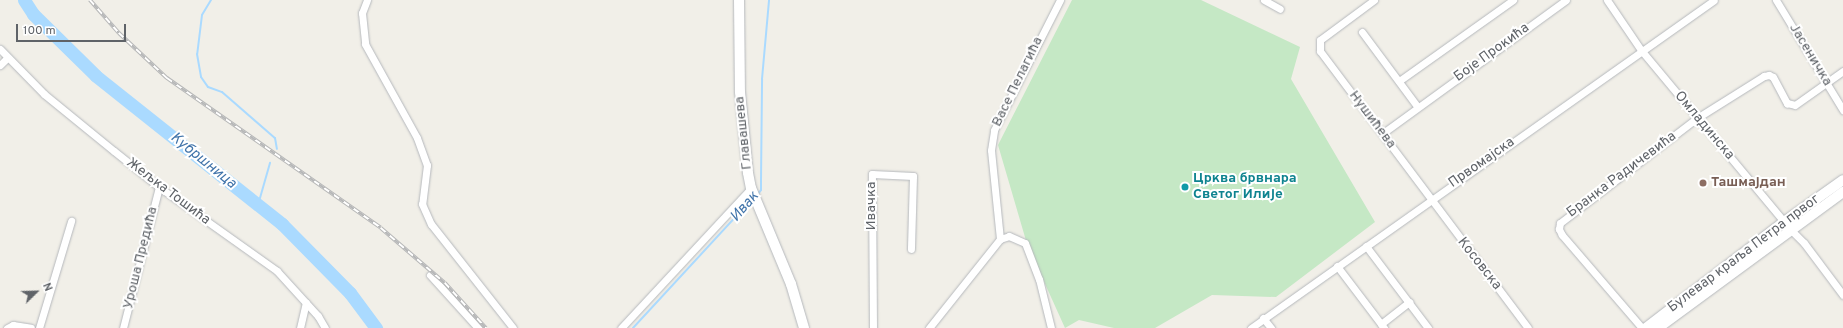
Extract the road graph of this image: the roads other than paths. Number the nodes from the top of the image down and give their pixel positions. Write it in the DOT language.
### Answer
graph roads {
  1 [pos="367,0"];
  2 [pos="739,0"];
  3 [pos="1060,0"];
  4 [pos="1264,0"];
  5 [pos="1374,0"];
  6 [pos="1513,0"];
  7 [pos="1566,0"];
  8 [pos="1608,0"];
  9 [pos="1714,0"];
  10 [pos="1776,0"];
  11 [pos="1280,9"];
  12 [pos="1362,32"];
  13 [pos="0,49"];
  14 [pos="1641,50"];
  15 [pos="7,58"];
  16 [pos="0,65"];
  17 [pos="1843,71"];
  18 [pos="1399,81"];
  19 [pos="1826,83"];
  20 [pos="1417,106"];
  21 [pos="1843,110"];
  22 [pos="1697,118"];
  23 [pos="1383,133"];
  24 [pos="1843,180"];
  25 [pos="159,187"];
  26 [pos="752,190"];
  27 [pos="1843,192"];
  28 [pos="1429,200"];
  29 [pos="71,221"];
  30 [pos="1787,226"];
  31 [pos="1000,239"];
  32 [pos="1366,246"];
  33 [pos="911,249"];
  34 [pos="1337,266"];
  35 [pos="430,275"];
  36 [pos="1843,295"];
  37 [pos="1409,302"];
  38 [pos="306,303"];
  39 [pos="1264,318"];
  40 [pos="1382,326"];
  41 [pos="7,328"];
  42 [pos="31,328"];
  43 [pos="39,328"];
  44 [pos="123,328"];
  45 [pos="300,328"];
  46 [pos="325,328"];
  47 [pos="478,328"];
  48 [pos="513,328"];
  49 [pos="621,328"];
  50 [pos="804,328"];
  51 [pos="873,328"];
  52 [pos="929,328"];
  53 [pos="1051,328"];
  54 [pos="1251,328"];
  55 [pos="1271,328"];
  56 [pos="1428,328"];
  57 [pos="1528,328"];
  58 [pos="1642,328"];
  59 [pos="1646,328"];
  60 [pos="1658,328"];
  1 -- 48 [label="street"];
  2 -- 26 [label="main road, Главашева"];
  3 -- 31 [label="street, Васе Пелагића"];
  4 -- 11 [label="street"];
  5 -- 23 [label="street, Нушићева"];
  6 -- 18 [label="street"];
  7 -- 20 [label="street, Боје Прокића"];
  8 -- 14 [label="street"];
  9 -- 14 [label="street, Првомајска"];
  10 -- 19 [label="street, Јасеничка"];
  12 -- 18 [label="street"];
  13 -- 15 [label="street, Жељка Тошића"];
  14 -- 22 [label="street, Омладинска"];
  14 -- 28 [label="street, Првомајска"];
  15 -- 16 [label="street"];
  15 -- 25 [label="street, Жељка Тошића"];
  17 -- 19 [label="street"];
  18 -- 20 [label="street"];
  19 -- 21 [label="street, Јасеничка"];
  19 -- 22 [label="street"];
  20 -- 23 [label="street, Боје Прокића"];
  22 -- 30 [label="street, Омладинска"];
  22 -- 58 [label="street, Бранка Радичевића"];
  23 -- 28 [label="street, Нушићева"];
  24 -- 30 [label="main road, Булевар краља Петра првог"];
  25 -- 38 [label="street, Жељка Тошића"];
  25 -- 44 [label="street, Уроша Предића"];
  26 -- 49 [label="street"];
  26 -- 50 [label="main road, Главашева"];
  27 -- 30 [label="main road, Булевар краља Петра првог"];
  28 -- 32 [label="street, Првомајска"];
  28 -- 57 [label="street, Косовска"];
  29 -- 43 [label="street"];
  30 -- 36 [label="street, Омладинска"];
  30 -- 59 [label="main road, Булевар краља Петра првог"];
  30 -- 60 [label="main road, Булевар краља Петра првог"];
  31 -- 52 [label="street"];
  31 -- 53 [label="street"];
  32 -- 34 [label="street, Првомајска"];
  32 -- 37 [label="street"];
  33 -- 51 [label="street, Ивачка"];
  34 -- 39 [label="street, Првомајска"];
  34 -- 40 [label="street"];
  35 -- 47 [label="street"];
  37 -- 40 [label="street"];
  37 -- 56 [label="street"];
  38 -- 45 [label="street"];
  38 -- 46 [label="street, Жељка Тошића"];
  39 -- 54 [label="street, Првомајска"];
  39 -- 55 [label="street"];
  41 -- 42 [label="street"];
}
